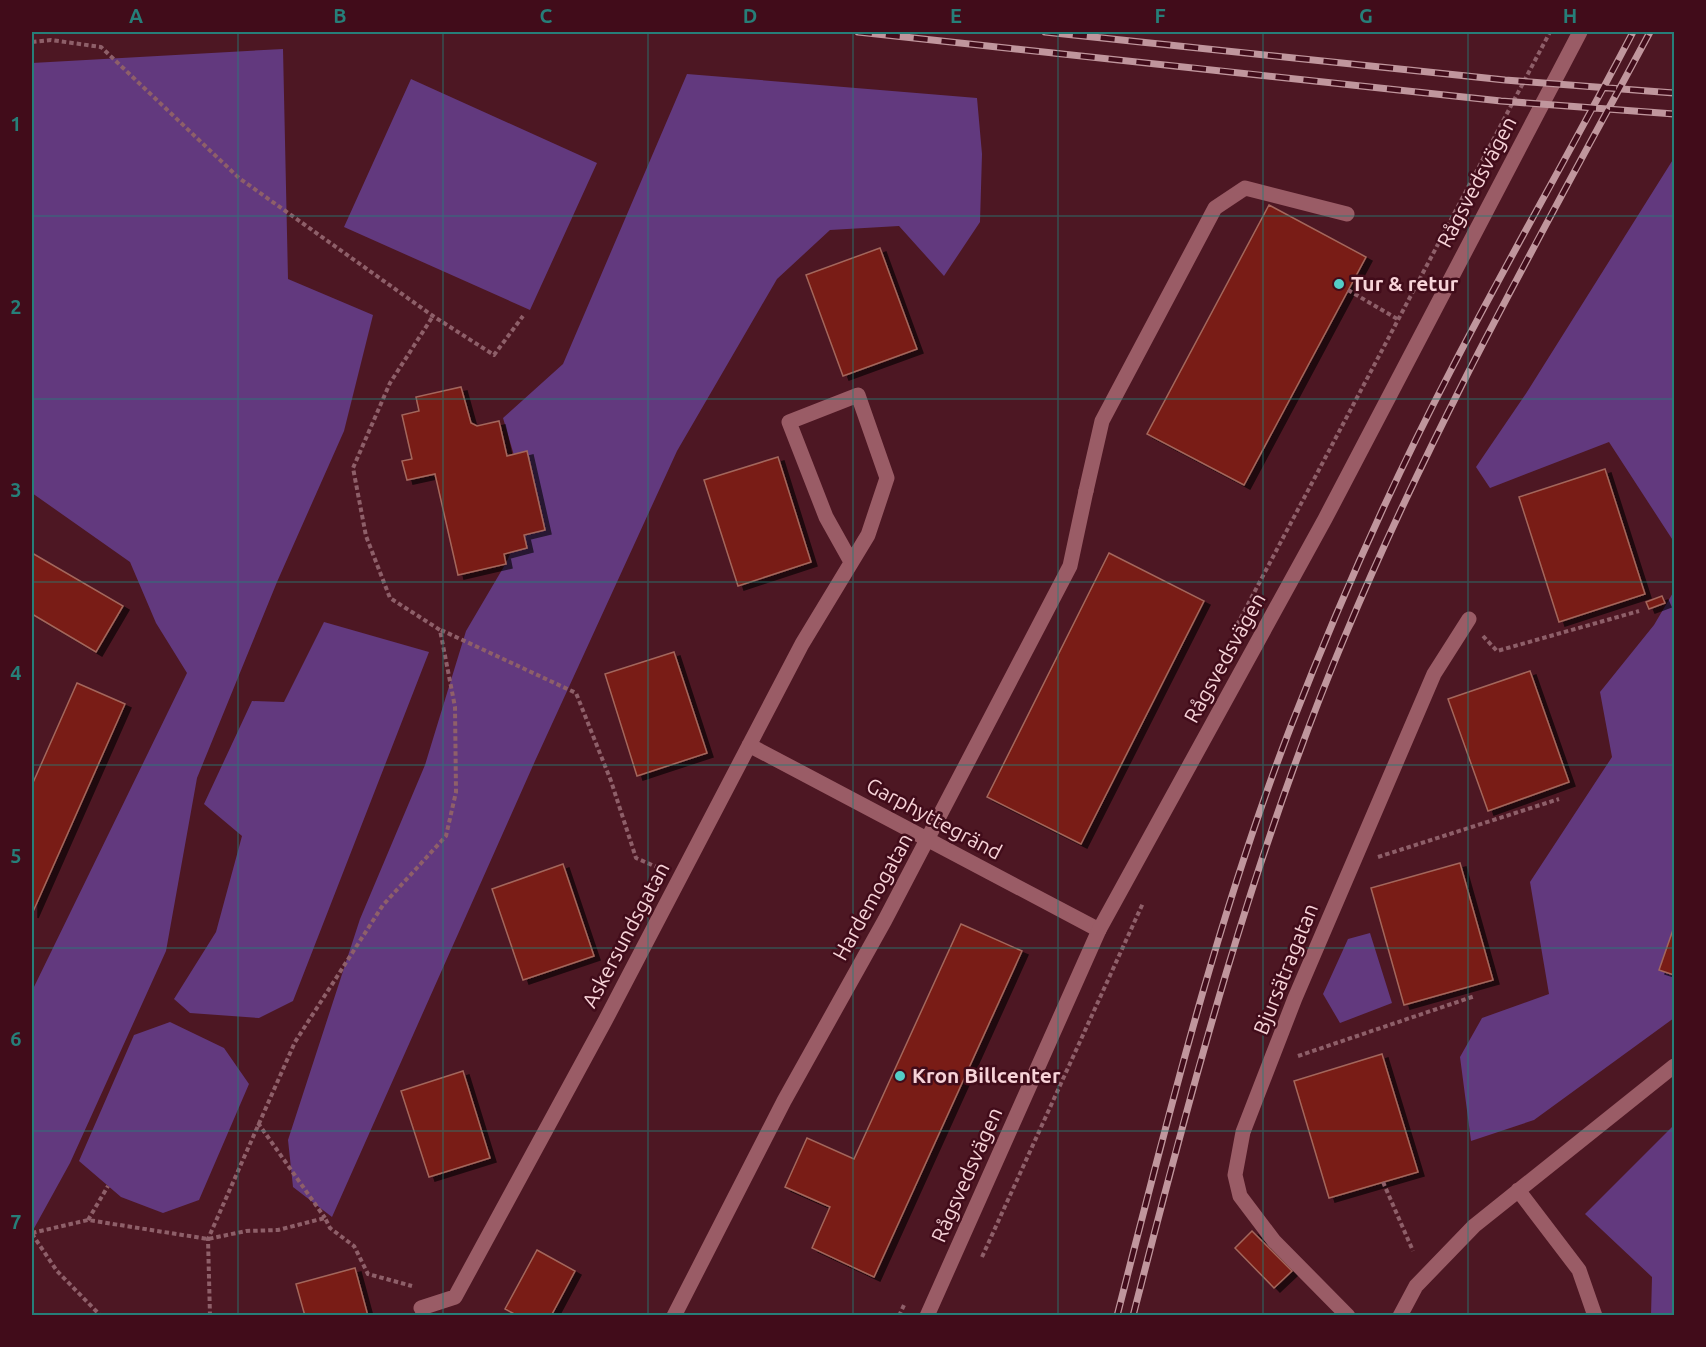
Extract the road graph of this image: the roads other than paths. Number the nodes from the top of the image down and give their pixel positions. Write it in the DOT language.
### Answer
graph roads {
  1 [pos="1581,32"];
  2 [pos="1347,214"];
  3 [pos="850,560"];
  4 [pos="1469,619"];
  5 [pos="750,745"];
  6 [pos="928,840"];
  7 [pos="1099,930"];
  8 [pos="1674,1066"];
  9 [pos="1518,1190"];
  10 [pos="421,1308"];
  11 [pos="674,1316"];
  12 [pos="927,1316"];
  13 [pos="1348,1316"];
  14 [pos="1400,1316"];
  15 [pos="1595,1316"];
  1 -- 7 [label="street, Rågsvedsvägen"];
  2 -- 6 [label="street, Hardemogatan"];
  3 -- 3 [label="street, Askersundsgatan"];
  3 -- 5 [label="street, Askersundsgatan"];
  4 -- 13 [label="street, Bjursätragatan"];
  5 -- 6 [label="street, Garphyttegränd"];
  5 -- 10 [label="street, Askersundsgatan"];
  6 -- 7 [label="street, Garphyttegränd"];
  6 -- 11 [label="street, Hardemogatan"];
  7 -- 12 [label="street, Rågsvedsvägen"];
  8 -- 9 [label="street"];
  9 -- 14 [label="street"];
  9 -- 15 [label="street"];
}
